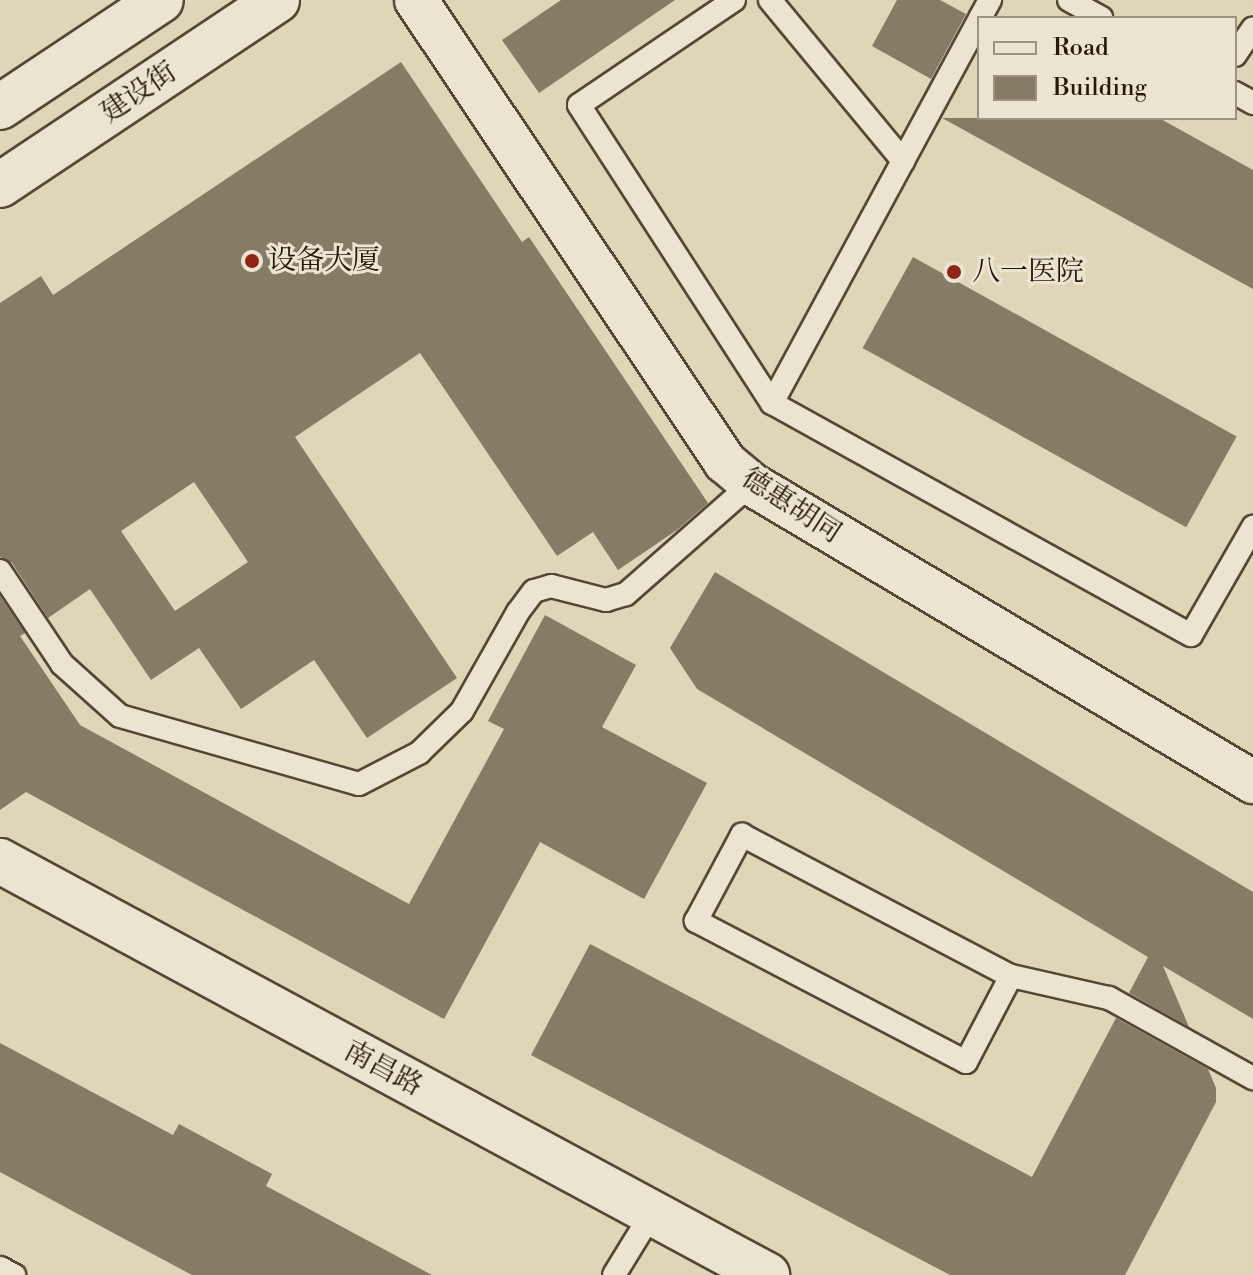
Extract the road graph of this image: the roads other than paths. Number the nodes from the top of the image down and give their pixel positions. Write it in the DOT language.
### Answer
graph roads {
  1 [pos="161,0"];
  2 [pos="277,0"];
  3 [pos="416,0"];
  4 [pos="734,0"];
  5 [pos="770,0"];
  6 [pos="1069,0"];
  7 [pos="1097,16"];
  8 [pos="977,25"];
  9 [pos="1253,28"];
  10 [pos="1237,52"];
  11 [pos="0,107"];
  12 [pos="903,161"];
  13 [pos="0,185"];
  14 [pos="772,403"];
  15 [pos="751,484"];
  16 [pos="1253,527"];
  17 [pos="0,571"];
  18 [pos="1253,782"];
  19 [pos="0,861"];
  20 [pos="1011,976"];
  21 [pos="1253,1078"];
  22 [pos="652,1213"];
  23 [pos="0,1268"];
  24 [pos="14,1275"];
  25 [pos="614,1275"];
  26 [pos="767,1275"];
  1 -- 11 [label="street"];
  2 -- 13 [label="street, 建设街"];
  3 -- 15 [label="street, 德惠胡同"];
  4 -- 14 [label="lane"];
  5 -- 12 [label="lane"];
  6 -- 7 [label="lane"];
  8 -- 12 [label="lane"];
  9 -- 10 [label="lane"];
  12 -- 14 [label="lane"];
  14 -- 16 [label="lane"];
  15 -- 17 [label="lane"];
  15 -- 18 [label="street, 德惠胡同"];
  19 -- 22 [label="street, 南昌路"];
  20 -- 20 [label="lane"];
  20 -- 21 [label="lane"];
  22 -- 25 [label="lane"];
  22 -- 26 [label="street, 南昌路"];
  23 -- 24 [label="lane"];
}
